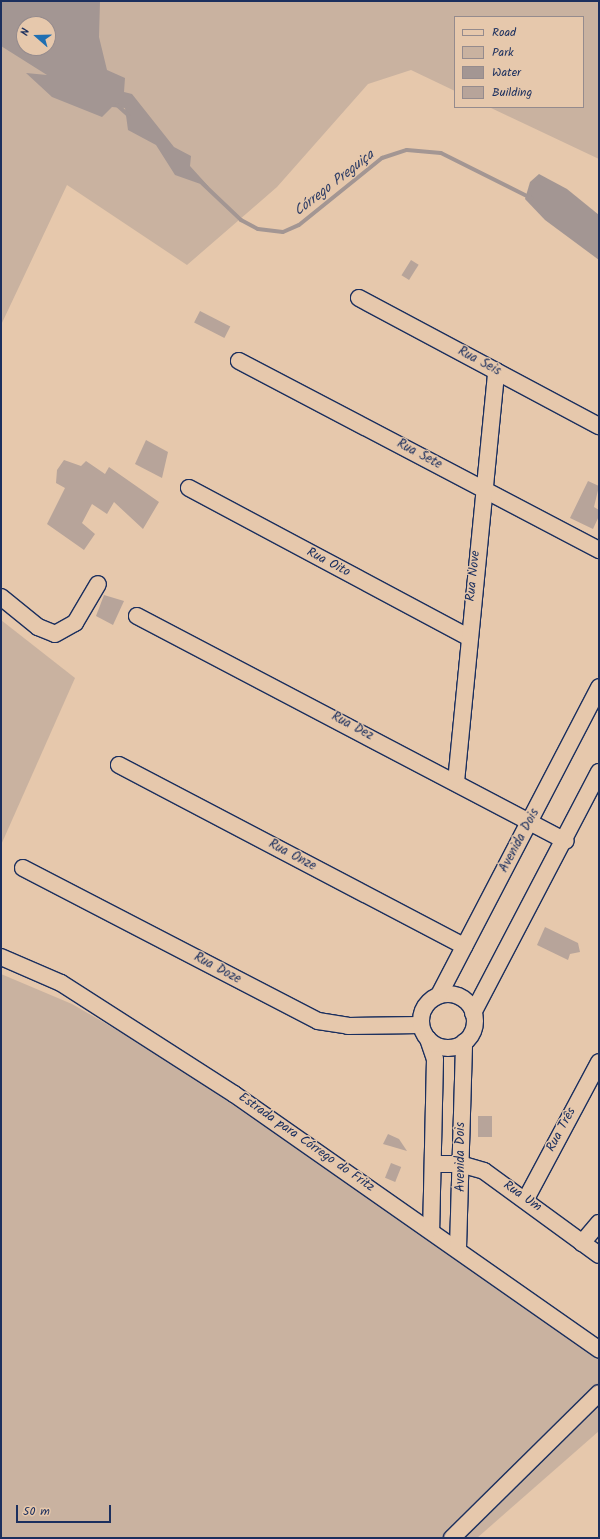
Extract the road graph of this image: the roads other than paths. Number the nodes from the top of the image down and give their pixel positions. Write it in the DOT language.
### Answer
graph roads {
  1 [pos="359,298"];
  2 [pos="239,361"];
  3 [pos="496,371"];
  4 [pos="599,426"];
  5 [pos="188,488"];
  6 [pos="482,488"];
  7 [pos="599,550"];
  8 [pos="98,584"];
  9 [pos="1,598"];
  10 [pos="137,616"];
  11 [pos="468,637"];
  12 [pos="599,687"];
  13 [pos="119,765"];
  14 [pos="599,772"];
  15 [pos="456,782"];
  16 [pos="530,822"];
  17 [pos="565,841"];
  18 [pos="23,868"];
  19 [pos="464,946"];
  20 [pos="1,957"];
  21 [pos="439,995"];
  22 [pos="473,1013"];
  23 [pos="425,1032"];
  24 [pos="464,1042"];
  25 [pos="599,1062"];
  26 [pos="434,1164"];
  27 [pos="460,1164"];
  28 [pos="526,1199"];
  29 [pos="599,1223"];
  30 [pos="431,1229"];
  31 [pos="582,1243"];
  32 [pos="458,1248"];
  33 [pos="599,1256"];
  34 [pos="599,1350"];
  35 [pos="599,1393"];
  36 [pos="452,1538"];
  1 -- 3 [label="street, Rua Seis"];
  2 -- 6 [label="street, Rua Sete"];
  3 -- 4 [label="street, Rua Seis"];
  3 -- 6 [label="street, Rua Nove"];
  5 -- 11 [label="street, Rua Oito"];
  6 -- 7 [label="street, Rua Sete"];
  6 -- 11 [label="street, Rua Nove"];
  8 -- 9 [label="street"];
  10 -- 15 [label="street, Rua Dez"];
  11 -- 15 [label="street, Rua Nove"];
  12 -- 16 [label="street, Avenida Dois"];
  13 -- 19 [label="street, Rua Onze"];
  14 -- 17 [label="street, Avenida Dois"];
  15 -- 16 [label="street, Rua Dez"];
  16 -- 17 [label="street, Rua Dez"];
  16 -- 19 [label="street, Avenida Dois"];
  17 -- 22 [label="street, Avenida Dois"];
  18 -- 23 [label="street, Rua Doze"];
  19 -- 21 [label="street, Avenida Dois"];
  20 -- 30 [label="street, Estrada para Córrego do Fritz"];
  21 -- 22 [label="street"];
  21 -- 23 [label="street, Avenida Dois"];
  22 -- 24 [label="street, Avenida Dois"];
  23 -- 24 [label="street"];
  23 -- 26 [label="street, Avenida Dois"];
  24 -- 27 [label="street, Avenida Dois"];
  25 -- 28 [label="street, Rua Três"];
  26 -- 27 [label="street, Rua Um"];
  26 -- 30 [label="street, Avenida Dois"];
  27 -- 28 [label="street, Rua Um"];
  27 -- 32 [label="street, Avenida Dois"];
  28 -- 31 [label="street, Rua Um"];
  29 -- 31 [label="street"];
  30 -- 32 [label="street, Estrada para Córrego do Fritz"];
  31 -- 33 [label="street, Rua Um"];
  32 -- 34 [label="street, Estrada para Córrego do Fritz"];
  35 -- 36 [label="street"];
}
